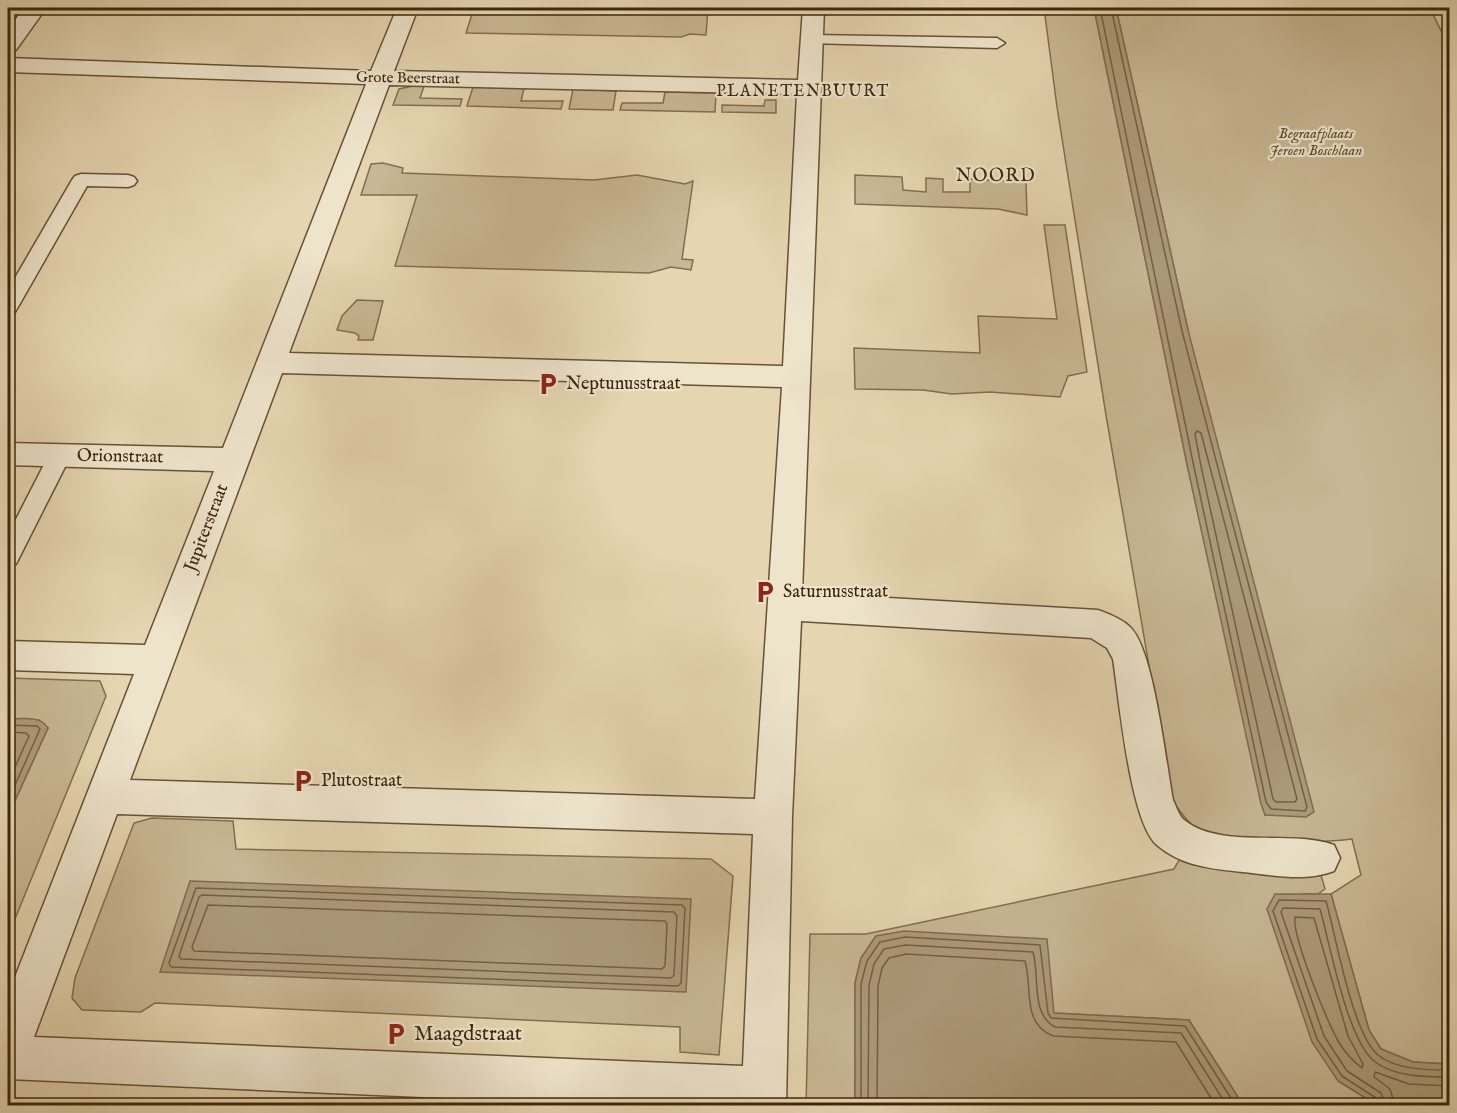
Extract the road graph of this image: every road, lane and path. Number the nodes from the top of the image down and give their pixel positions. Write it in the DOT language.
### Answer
graph roads {
  1 [pos="35,8"];
  2 [pos="407,8"];
  3 [pos="814,8"];
  4 [pos="813,40"];
  5 [pos="997,43"];
  6 [pos="8,45"];
  7 [pos="8,65"];
  8 [pos="380,78"];
  9 [pos="809,87"];
  10 [pos="128,181"];
  11 [pos="8,307"];
  12 [pos="271,363"];
  13 [pos="797,377"];
  14 [pos="8,454"];
  15 [pos="60,455"];
  16 [pos="233,460"];
  17 [pos="8,556"];
  18 [pos="785,606"];
  19 [pos="8,655"];
  20 [pos="157,660"];
  21 [pos="104,796"];
  22 [pos="773,817"];
  23 [pos="1320,858"];
  24 [pos="8,1049"];
  25 [pos="8,1058"];
  26 [pos="764,1097"];
  1 -- 6 [label="street"];
  2 -- 8 [label="street, Jupiterstraat"];
  3 -- 4 [label="street"];
  4 -- 5 [label="lane"];
  4 -- 9 [label="street"];
  7 -- 8 [label="street, Grote Beerstraat"];
  8 -- 9 [label="street, Grote Beerstraat"];
  8 -- 12 [label="street, Jupiterstraat"];
  9 -- 13 [label="street"];
  10 -- 11 [label="lane"];
  12 -- 13 [label="street"];
  12 -- 16 [label="street, Jupiterstraat"];
  13 -- 18 [label="street"];
  14 -- 15 [label="street, Orionstraat"];
  15 -- 16 [label="street, Orionstraat"];
  15 -- 17 [label="lane"];
  16 -- 20 [label="street, Jupiterstraat"];
  18 -- 22 [label="street"];
  18 -- 23 [label="street"];
  19 -- 20 [label="street"];
  20 -- 21 [label="street, Jupiterstraat"];
  21 -- 22 [label="street"];
  21 -- 24 [label="street, Jupiterstraat"];
  22 -- 26 [label="street"];
  25 -- 26 [label="street"];
}
